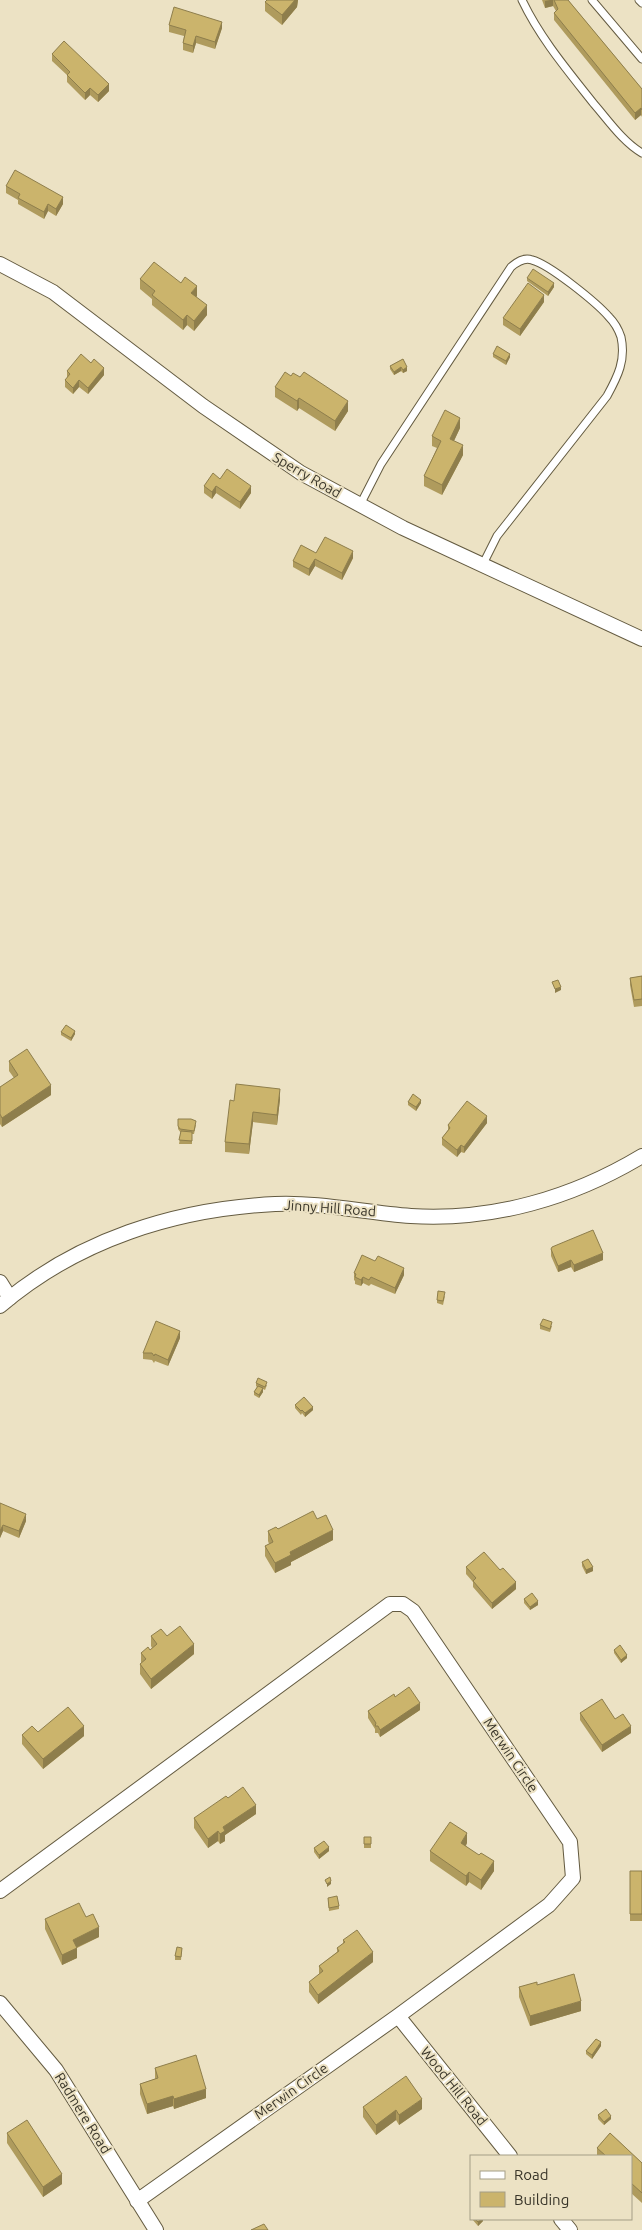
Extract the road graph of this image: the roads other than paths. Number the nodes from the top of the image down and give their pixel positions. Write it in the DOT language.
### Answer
graph roads {
  1 [pos="522,0"];
  2 [pos="592,0"];
  3 [pos="639,0"];
  4 [pos="642,3"];
  5 [pos="642,59"];
  6 [pos="642,153"];
  7 [pos="0,264"];
  8 [pos="360,505"];
  9 [pos="482,566"];
  10 [pos="642,639"];
  11 [pos="642,1156"];
  12 [pos="0,1282"];
  13 [pos="5,1302"];
  14 [pos="0,1891"];
  15 [pos="0,2003"];
  16 [pos="398,2016"];
  17 [pos="509,2155"];
  18 [pos="137,2201"];
  19 [pos="561,2220"];
  20 [pos="156,2230"];
  21 [pos="570,2230"];
  1 -- 6 [label="lane"];
  2 -- 5 [label="lane"];
  3 -- 4 [label="lane"];
  7 -- 8 [label="street, Sperry Road"];
  8 -- 9 [label="street, Sperry Road"];
  8 -- 9 [label="lane"];
  9 -- 10 [label="street, Sperry Road"];
  11 -- 13 [label="street, Jinny Hill Road"];
  12 -- 13 [label="street"];
  14 -- 16 [label="street, Merwin Circle"];
  15 -- 18 [label="street, Radmere Road"];
  16 -- 17 [label="street, Wood Hill Road"];
  16 -- 18 [label="street, Merwin Circle"];
  18 -- 20 [label="street, Radmere Road"];
  19 -- 21 [label="street"];
}
